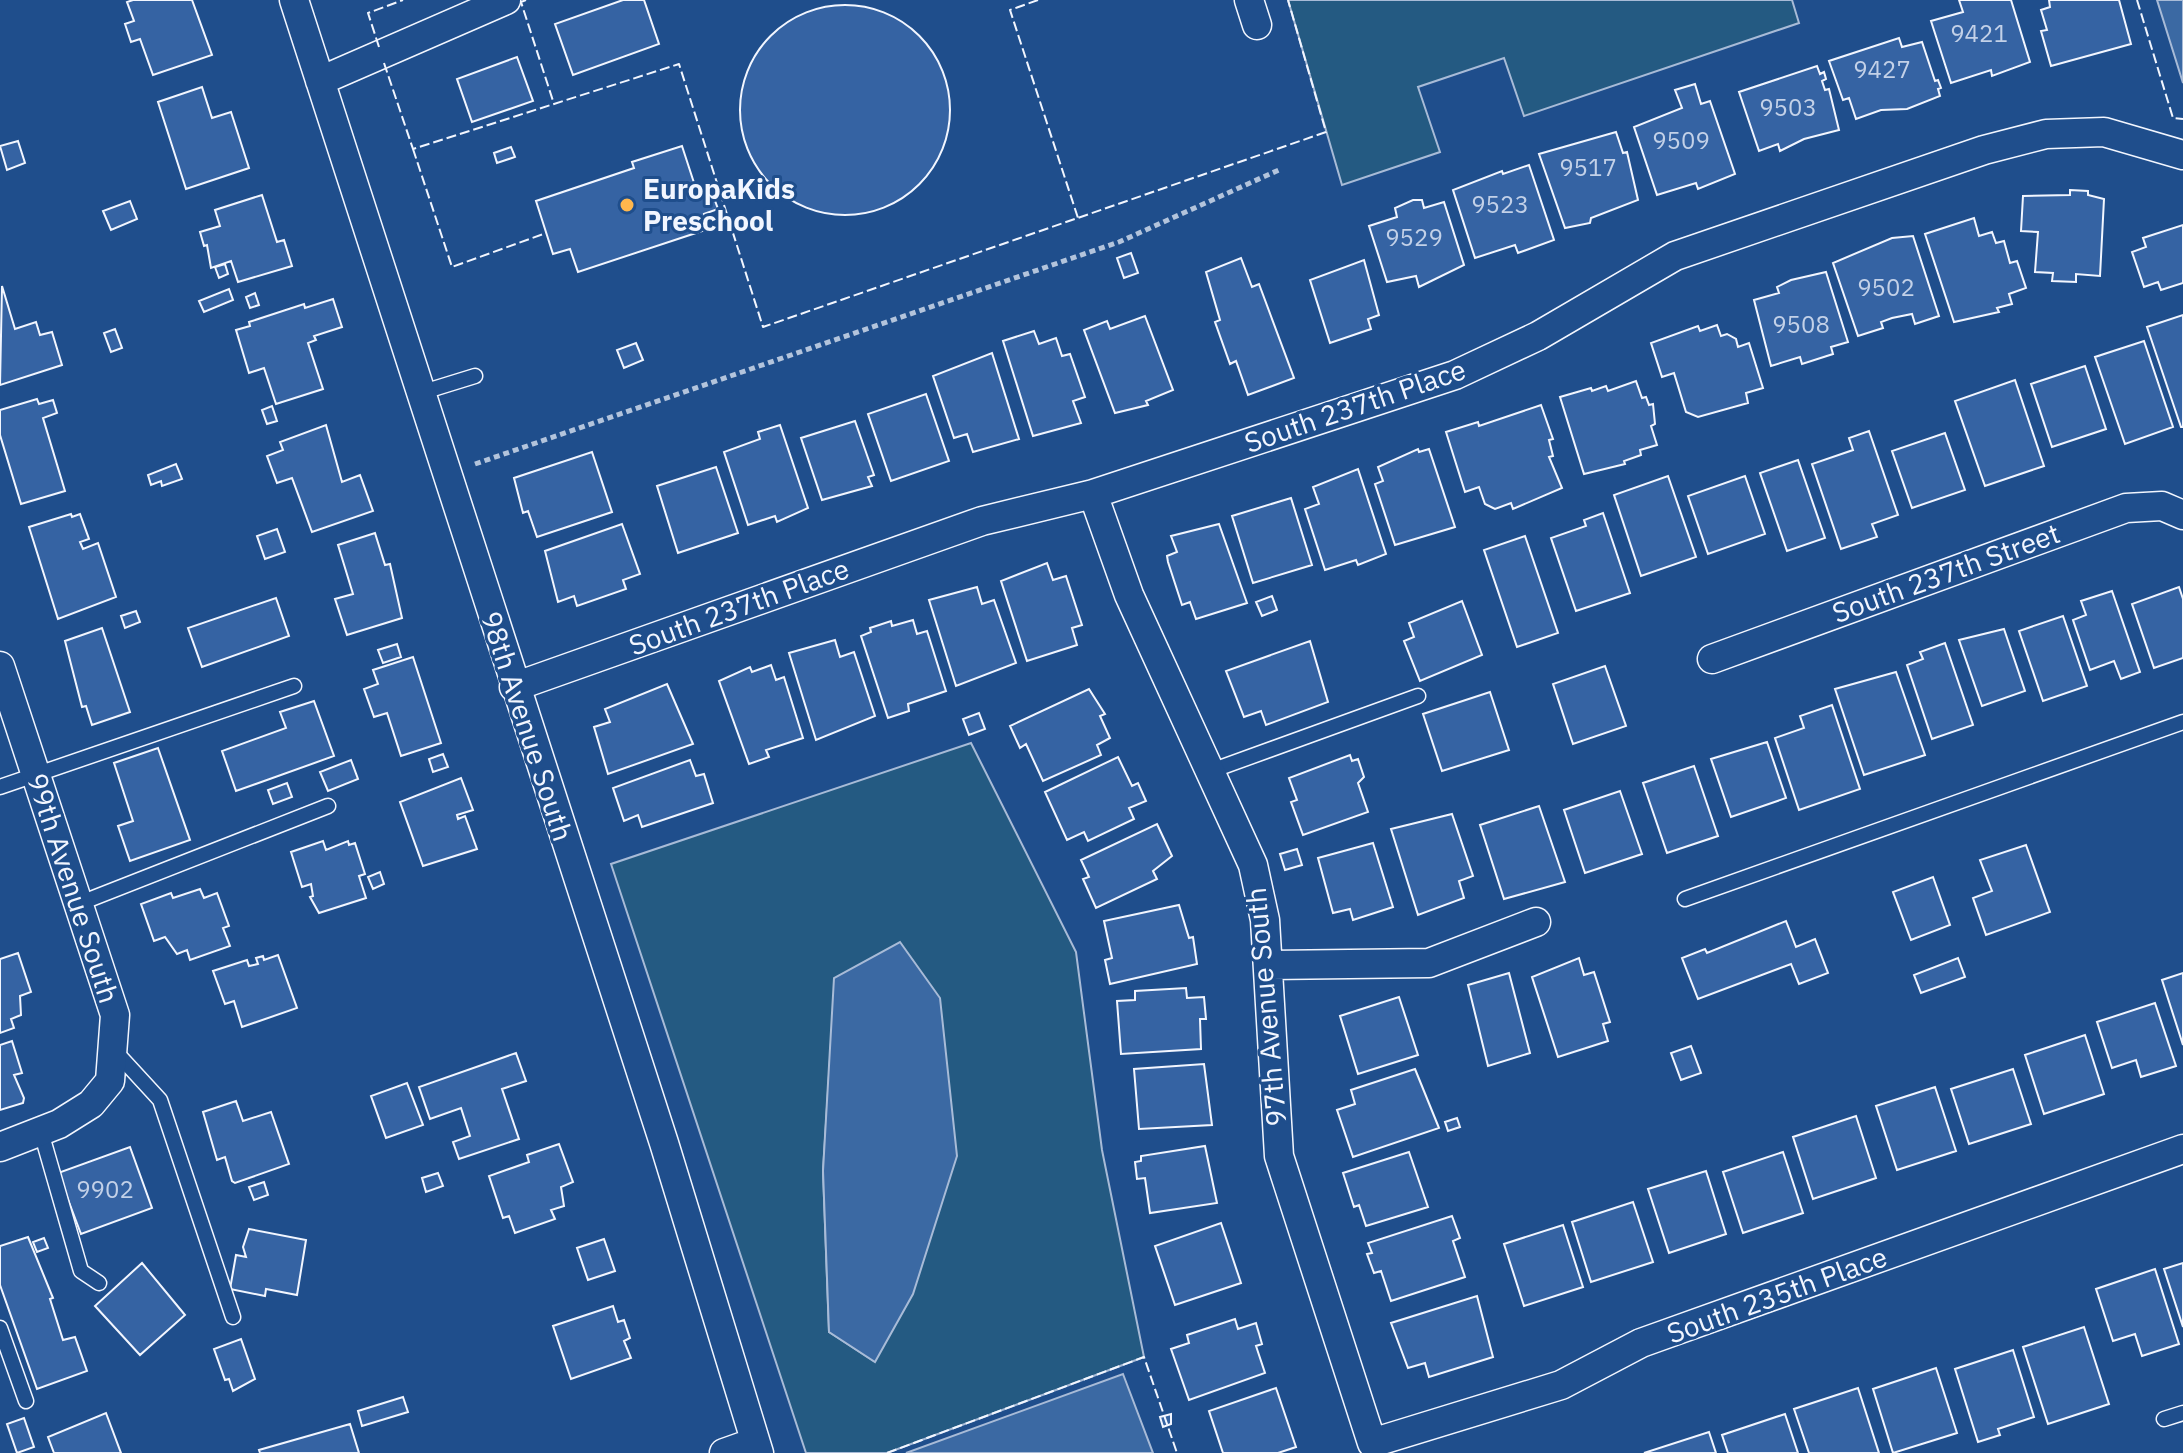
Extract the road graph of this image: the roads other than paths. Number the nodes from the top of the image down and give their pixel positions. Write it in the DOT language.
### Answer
graph roads {
  1 [pos="294,0"];
  2 [pos="506,0"];
  3 [pos="320,81"];
  4 [pos="2183,155"];
  5 [pos="475,376"];
  6 [pos="420,393"];
  7 [pos="1093,494"];
  8 [pos="2180,507"];
  9 [pos="1712,659"];
  10 [pos="0,666"];
  11 [pos="294,686"];
  12 [pos="514,687"];
  13 [pos="1418,696"];
  14 [pos="2183,722"];
  15 [pos="1211,771"];
  16 [pos="36,774"];
  17 [pos="0,787"];
  18 [pos="328,806"];
  19 [pos="1685,899"];
  20 [pos="78,904"];
  21 [pos="1536,922"];
  22 [pos="1268,965"];
  23 [pos="113,1049"];
  24 [pos="41,1132"];
  25 [pos="0,1147"];
  26 [pos="2183,1149"];
  27 [pos="99,1283"];
  28 [pos="233,1317"];
  29 [pos="0,1328"];
  30 [pos="26,1401"];
  31 [pos="2183,1413"];
  32 [pos="2164,1419"];
  33 [pos="1372,1443"];
  34 [pos="757,1448"];
  35 [pos="724,1453"];
  1 -- 3 [label="street, 98th Avenue South"];
  2 -- 3 [label="street"];
  3 -- 6 [label="street, 98th Avenue South"];
  4 -- 7 [label="street, South 237th Place"];
  5 -- 6 [label="lane"];
  6 -- 12 [label="street, 98th Avenue South"];
  7 -- 12 [label="street, South 237th Place"];
  7 -- 15 [label="street, 97th Avenue South"];
  8 -- 9 [label="street, South 237th Street"];
  10 -- 16 [label="street, 99th Avenue South"];
  11 -- 16 [label="lane"];
  12 -- 34 [label="street, 98th Avenue South"];
  13 -- 15 [label="lane"];
  14 -- 19 [label="lane"];
  15 -- 22 [label="street, 97th Avenue South"];
  16 -- 17 [label="lane"];
  16 -- 20 [label="street, 99th Avenue South"];
  18 -- 20 [label="lane"];
  20 -- 23 [label="street, 99th Avenue South"];
  21 -- 22 [label="street"];
  22 -- 33 [label="street, 97th Avenue South"];
  23 -- 24 [label="street, 99th Avenue South"];
  23 -- 28 [label="lane"];
  24 -- 25 [label="street, 99th Avenue South"];
  24 -- 27 [label="lane"];
  26 -- 33 [label="street, South 235th Place"];
  29 -- 30 [label="lane"];
  31 -- 32 [label="lane"];
  34 -- 35 [label="street"];
}
